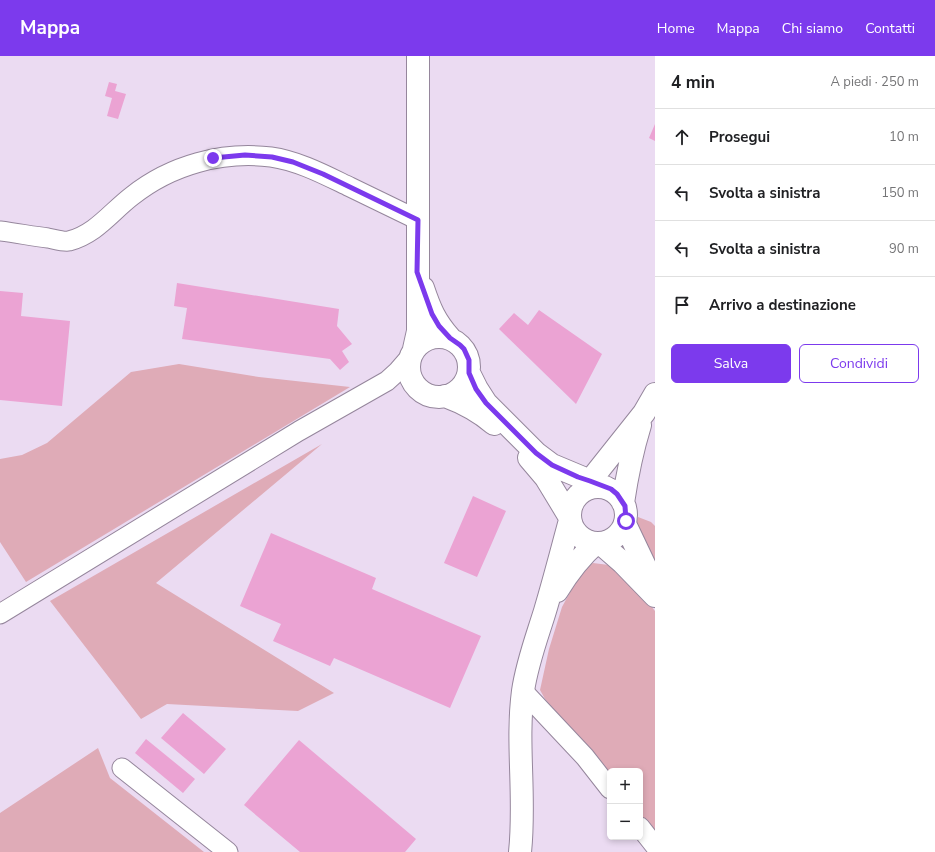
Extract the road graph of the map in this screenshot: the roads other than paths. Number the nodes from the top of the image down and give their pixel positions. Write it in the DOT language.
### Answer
graph roads {
  1 [pos="418,56"];
  2 [pos="418,220"];
  3 [pos="0,231"];
  4 [pos="417,272"];
  5 [pos="450,338"];
  6 [pos="413,353"];
  7 [pos="469,373"];
  8 [pos="655,394"];
  9 [pos="445,396"];
  10 [pos="644,413"];
  11 [pos="593,486"];
  12 [pos="624,503"];
  13 [pos="569,518"];
  14 [pos="625,524"];
  15 [pos="598,543"];
  16 [pos="655,587"];
  17 [pos="655,596"];
  18 [pos="545,610"];
  19 [pos="0,614"];
  20 [pos="523,691"];
  21 [pos="122,768"];
  22 [pos="607,785"];
  23 [pos="643,831"];
  24 [pos="655,846"];
  25 [pos="228,852"];
  26 [pos="520,852"];
  1 -- 2 [label="street"];
  2 -- 3 [label="street"];
  2 -- 4 [label="street"];
  4 -- 5 [label="street"];
  4 -- 6 [label="street"];
  5 -- 6 [label="street"];
  5 -- 7 [label="street"];
  6 -- 9 [label="street"];
  6 -- 19 [label="street"];
  7 -- 9 [label="street"];
  7 -- 11 [label="street"];
  8 -- 10 [label="street"];
  9 -- 13 [label="street"];
  10 -- 11 [label="street"];
  10 -- 12 [label="street"];
  11 -- 12 [label="street"];
  11 -- 13 [label="street"];
  12 -- 14 [label="street"];
  13 -- 15 [label="street"];
  13 -- 18 [label="street"];
  14 -- 15 [label="street"];
  14 -- 16 [label="street"];
  15 -- 17 [label="street"];
  15 -- 18 [label="street"];
  18 -- 20 [label="street"];
  20 -- 22 [label="street"];
  20 -- 26 [label="street"];
  21 -- 25 [label="street"];
  23 -- 24 [label="street"];
}
